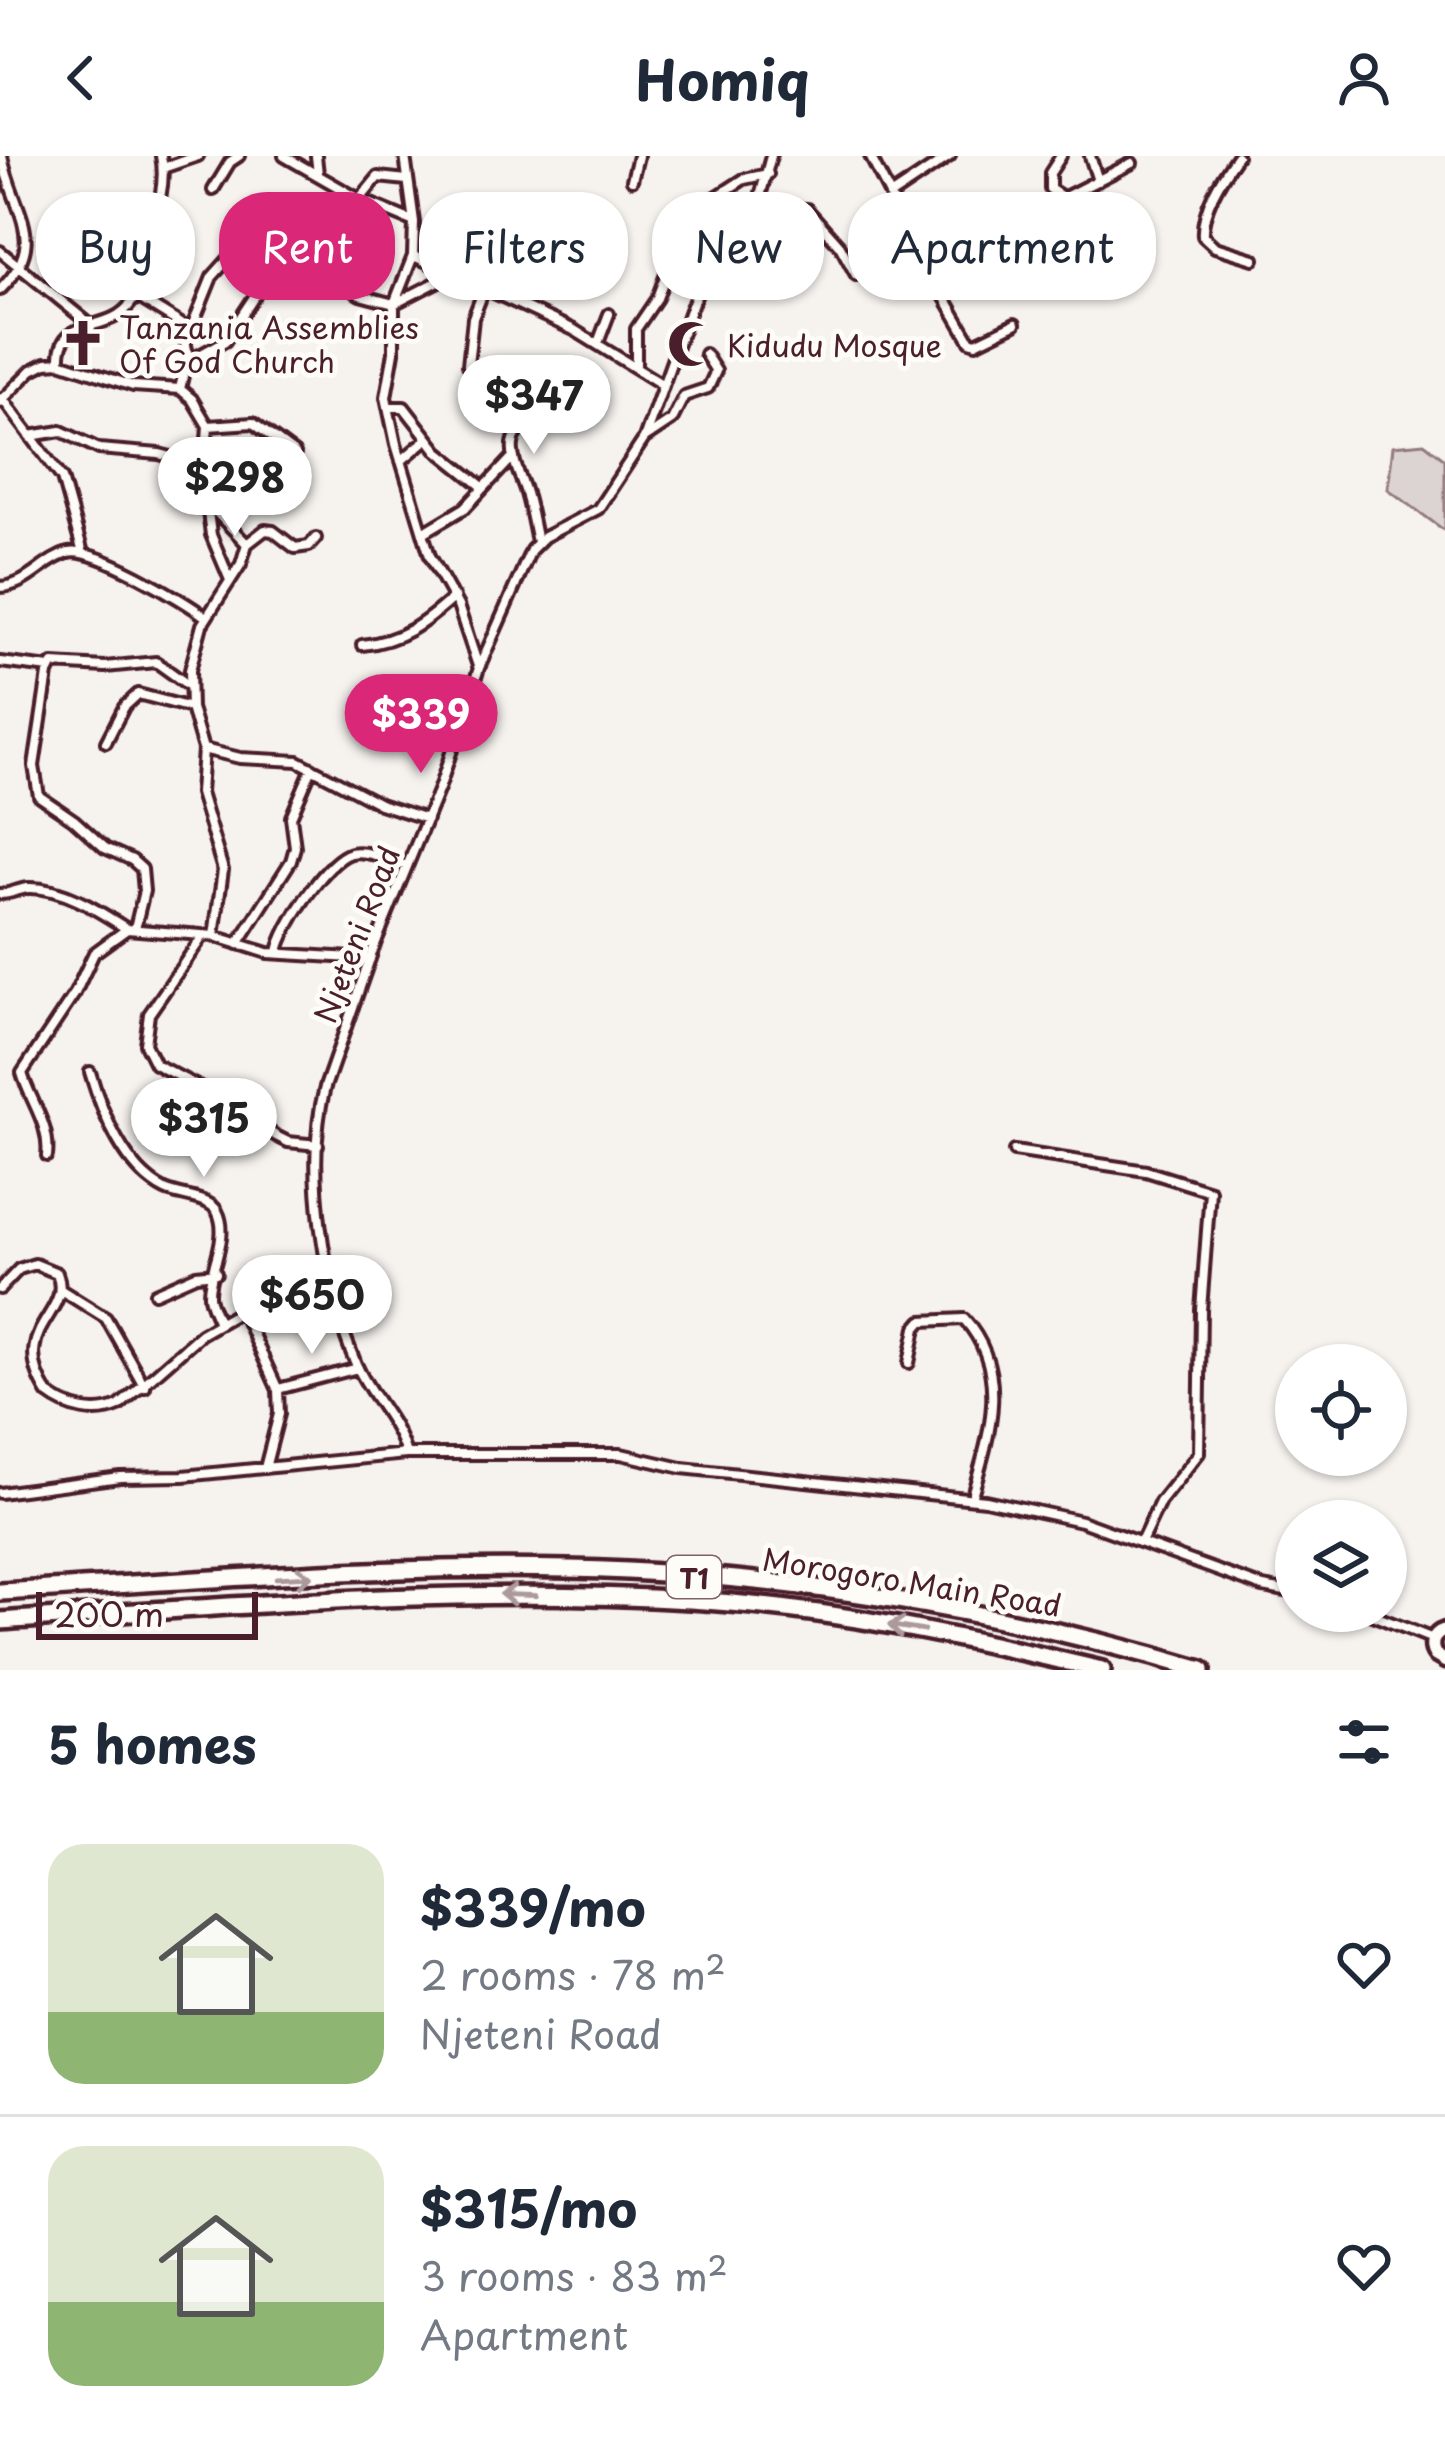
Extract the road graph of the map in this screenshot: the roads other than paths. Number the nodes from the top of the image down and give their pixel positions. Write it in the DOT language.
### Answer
graph roads {
  1 [pos="2,156"];
  2 [pos="160,156"];
  3 [pos="198,156"];
  4 [pos="239,156"];
  5 [pos="284,156"];
  6 [pos="316,156"];
  7 [pos="405,156"];
  8 [pos="638,156"];
  9 [pos="771,156"];
  10 [pos="870,156"];
  11 [pos="950,156"];
  12 [pos="1060,156"];
  13 [pos="1090,156"];
  14 [pos="1237,156"];
  15 [pos="1132,163"];
  16 [pos="163,167"];
  17 [pos="768,174"];
  18 [pos="3,176"];
  19 [pos="318,176"];
  20 [pos="406,180"];
  21 [pos="632,180"];
  22 [pos="1098,181"];
  23 [pos="213,190"];
  24 [pos="158,192"];
  25 [pos="347,192"];
  26 [pos="365,192"];
  27 [pos="724,192"];
  28 [pos="762,192"];
  29 [pos="888,192"];
  30 [pos="896,192"];
  31 [pos="1054,192"];
  32 [pos="1076,192"];
  33 [pos="395,214"];
  34 [pos="414,222"];
  35 [pos="824,228"];
  36 [pos="0,251"];
  37 [pos="413,256"];
  38 [pos="419,259"];
  39 [pos="1254,259"];
  40 [pos="848,260"];
  41 [pos="19,268"];
  42 [pos="219,269"];
  43 [pos="0,290"];
  44 [pos="419,292"];
  45 [pos="133,300"];
  46 [pos="142,300"];
  47 [pos="252,300"];
  48 [pos="379,300"];
  49 [pos="480,300"];
  50 [pos="514,300"];
  51 [pos="656,300"];
  52 [pos="696,300"];
  53 [pos="946,300"];
  54 [pos="394,304"];
  55 [pos="609,314"];
  56 [pos="1015,324"];
  57 [pos="92,327"];
  58 [pos="598,343"];
  59 [pos="185,344"];
  60 [pos="705,354"];
  61 [pos="60,362"];
  62 [pos="188,362"];
  63 [pos="468,365"];
  64 [pos="636,366"];
  65 [pos="663,385"];
  66 [pos="180,389"];
  67 [pos="479,390"];
  68 [pos="591,395"];
  69 [pos="1,399"];
  70 [pos="388,406"];
  71 [pos="208,426"];
  72 [pos="521,428"];
  73 [pos="30,436"];
  74 [pos="427,439"];
  75 [pos="644,439"];
  76 [pos="295,454"];
  77 [pos="512,458"];
  78 [pos="400,461"];
  79 [pos="206,466"];
  80 [pos="483,487"];
  81 [pos="207,503"];
  82 [pos="423,533"];
  83 [pos="316,538"];
  84 [pos="537,542"];
  85 [pos="247,544"];
  86 [pos="83,553"];
  87 [pos="230,581"];
  88 [pos="0,587"];
  89 [pos="454,597"];
  90 [pos="206,616"];
  91 [pos="362,645"];
  92 [pos="0,662"];
  93 [pos="50,668"];
  94 [pos="479,668"];
  95 [pos="190,686"];
  96 [pos="191,708"];
  97 [pos="106,742"];
  98 [pos="203,749"];
  99 [pos="312,768"];
  100 [pos="427,819"];
  101 [pos="407,866"];
  102 [pos="0,894"];
  103 [pos="131,929"];
  104 [pos="208,936"];
  105 [pos="238,944"];
  106 [pos="278,952"];
  107 [pos="370,959"];
  108 [pos="90,1072"];
  109 [pos="318,1145"];
  110 [pos="1013,1151"];
  111 [pos="47,1156"];
  112 [pos="216,1273"];
  113 [pos="0,1289"];
  114 [pos="61,1290"];
  115 [pos="155,1294"];
  116 [pos="218,1322"];
  117 [pos="909,1363"];
  118 [pos="358,1368"];
  119 [pos="146,1387"];
  120 [pos="278,1390"];
  121 [pos="406,1454"];
  122 [pos="265,1468"];
  123 [pos="973,1492"];
  124 [pos="0,1493"];
  125 [pos="1142,1540"];
  126 [pos="1275,1589"];
  127 [pos="0,1592"];
  128 [pos="0,1622"];
  129 [pos="1407,1629"];
  130 [pos="1445,1630"];
  131 [pos="1433,1640"];
  132 [pos="1438,1662"];
  133 [pos="1102,1670"];
  134 [pos="1202,1670"];
  1 -- 18 [label="street"];
  2 -- 16 [label="street"];
  3 -- 16 [label="street"];
  4 -- 23 [label="street"];
  5 -- 19 [label="street"];
  6 -- 19 [label="street"];
  7 -- 20 [label="street"];
  8 -- 21 [label="street"];
  9 -- 17 [label="street"];
  10 -- 29 [label="street"];
  11 -- 30 [label="street"];
  12 -- 31 [label="street"];
  13 -- 22 [label="street"];
  14 -- 39 [label="street"];
  15 -- 22 [label="street"];
  16 -- 24 [label="street"];
  17 -- 27 [label="street"];
  17 -- 28 [label="street"];
  18 -- 41 [label="street"];
  19 -- 25 [label="street"];
  20 -- 26 [label="street"];
  20 -- 34 [label="street"];
  22 -- 32 [label="street"];
  33 -- 34 [label="street"];
  34 -- 37 [label="street"];
  35 -- 40 [label="street"];
  36 -- 41 [label="street"];
  37 -- 38 [label="street"];
  37 -- 54 [label="street"];
  41 -- 43 [label="street"];
  41 -- 57 [label="street"];
  42 -- 59 [label="street"];
  44 -- 54 [label="street"];
  45 -- 57 [label="street"];
  46 -- 59 [label="street"];
  47 -- 62 [label="street"];
  48 -- 54 [label="street"];
  49 -- 63 [label="street"];
  50 -- 58 [label="street"];
  51 -- 64 [label="street"];
  52 -- 65 [label="street"];
  53 -- 56 [label="street"];
  54 -- 70 [label="street"];
  55 -- 58 [label="street"];
  57 -- 61 [label="street"];
  58 -- 64 [label="street"];
  59 -- 62 [label="street"];
  60 -- 75 [label="street"];
  61 -- 66 [label="street"];
  61 -- 69 [label="street"];
  62 -- 66 [label="street"];
  64 -- 65 [label="street"];
  65 -- 75 [label="street"];
  66 -- 71 [label="street"];
  67 -- 72 [label="street"];
  68 -- 72 [label="street"];
  69 -- 73 [label="street"];
  70 -- 74 [label="street"];
  70 -- 78 [label="street"];
  71 -- 76 [label="street"];
  71 -- 79 [label="street"];
  72 -- 77 [label="street"];
  73 -- 79 [label="street"];
  73 -- 86 [label="street"];
  74 -- 78 [label="street"];
  74 -- 80 [label="street"];
  75 -- 84 [label="street"];
  77 -- 80 [label="street"];
  77 -- 84 [label="street"];
  78 -- 82 [label="street"];
  79 -- 81 [label="street"];
  80 -- 82 [label="street"];
  81 -- 85 [label="street"];
  81 -- 87 [label="street"];
  82 -- 89 [label="street"];
  83 -- 85 [label="street"];
  84 -- 94 [label="street, Njeteni Road"];
  85 -- 87 [label="street"];
  86 -- 88 [label="street"];
  86 -- 90 [label="street"];
  87 -- 90 [label="street"];
  89 -- 91 [label="street"];
  89 -- 94 [label="street"];
  90 -- 95 [label="street"];
  92 -- 93 [label="street"];
  93 -- 95 [label="street"];
  93 -- 103 [label="street"];
  94 -- 100 [label="street, Njeteni Road"];
  95 -- 96 [label="street"];
  96 -- 97 [label="street"];
  96 -- 98 [label="street"];
  98 -- 99 [label="street"];
  98 -- 104 [label="street"];
  99 -- 100 [label="street"];
  99 -- 105 [label="street"];
  100 -- 101 [label="street, Njeteni Road"];
  101 -- 106 [label="street"];
  101 -- 107 [label="street, Njeteni Road"];
  102 -- 103 [label="street"];
  103 -- 104 [label="street"];
  103 -- 111 [label="street"];
  104 -- 105 [label="street"];
  104 -- 109 [label="street"];
  105 -- 106 [label="street"];
  106 -- 107 [label="street"];
  107 -- 109 [label="street, Njeteni Road"];
  108 -- 112 [label="street"];
  109 -- 118 [label="street, Njeteni Road"];
  110 -- 125 [label="street"];
  112 -- 115 [label="street"];
  112 -- 116 [label="street"];
  113 -- 114 [label="street"];
  114 -- 119 [label="street"];
  114 -- 119 [label="street"];
  116 -- 119 [label="street"];
  116 -- 120 [label="street"];
  117 -- 123 [label="street"];
  118 -- 120 [label="street"];
  118 -- 121 [label="street, Njeteni Road"];
  120 -- 122 [label="street"];
  121 -- 122 [label="street"];
  121 -- 125 [label="street"];
  122 -- 124 [label="street"];
  125 -- 126 [label="street"];
  127 -- 134 [label="highway, Morogoro Main Road / T1, one-way"];
  133 -- 128 [label="highway, Morogoro Main Road / T1, one-way"];
  129 -- 131 [label="street"];
  130 -- 131 [label="street"];
  131 -- 132 [label="street"];
}
